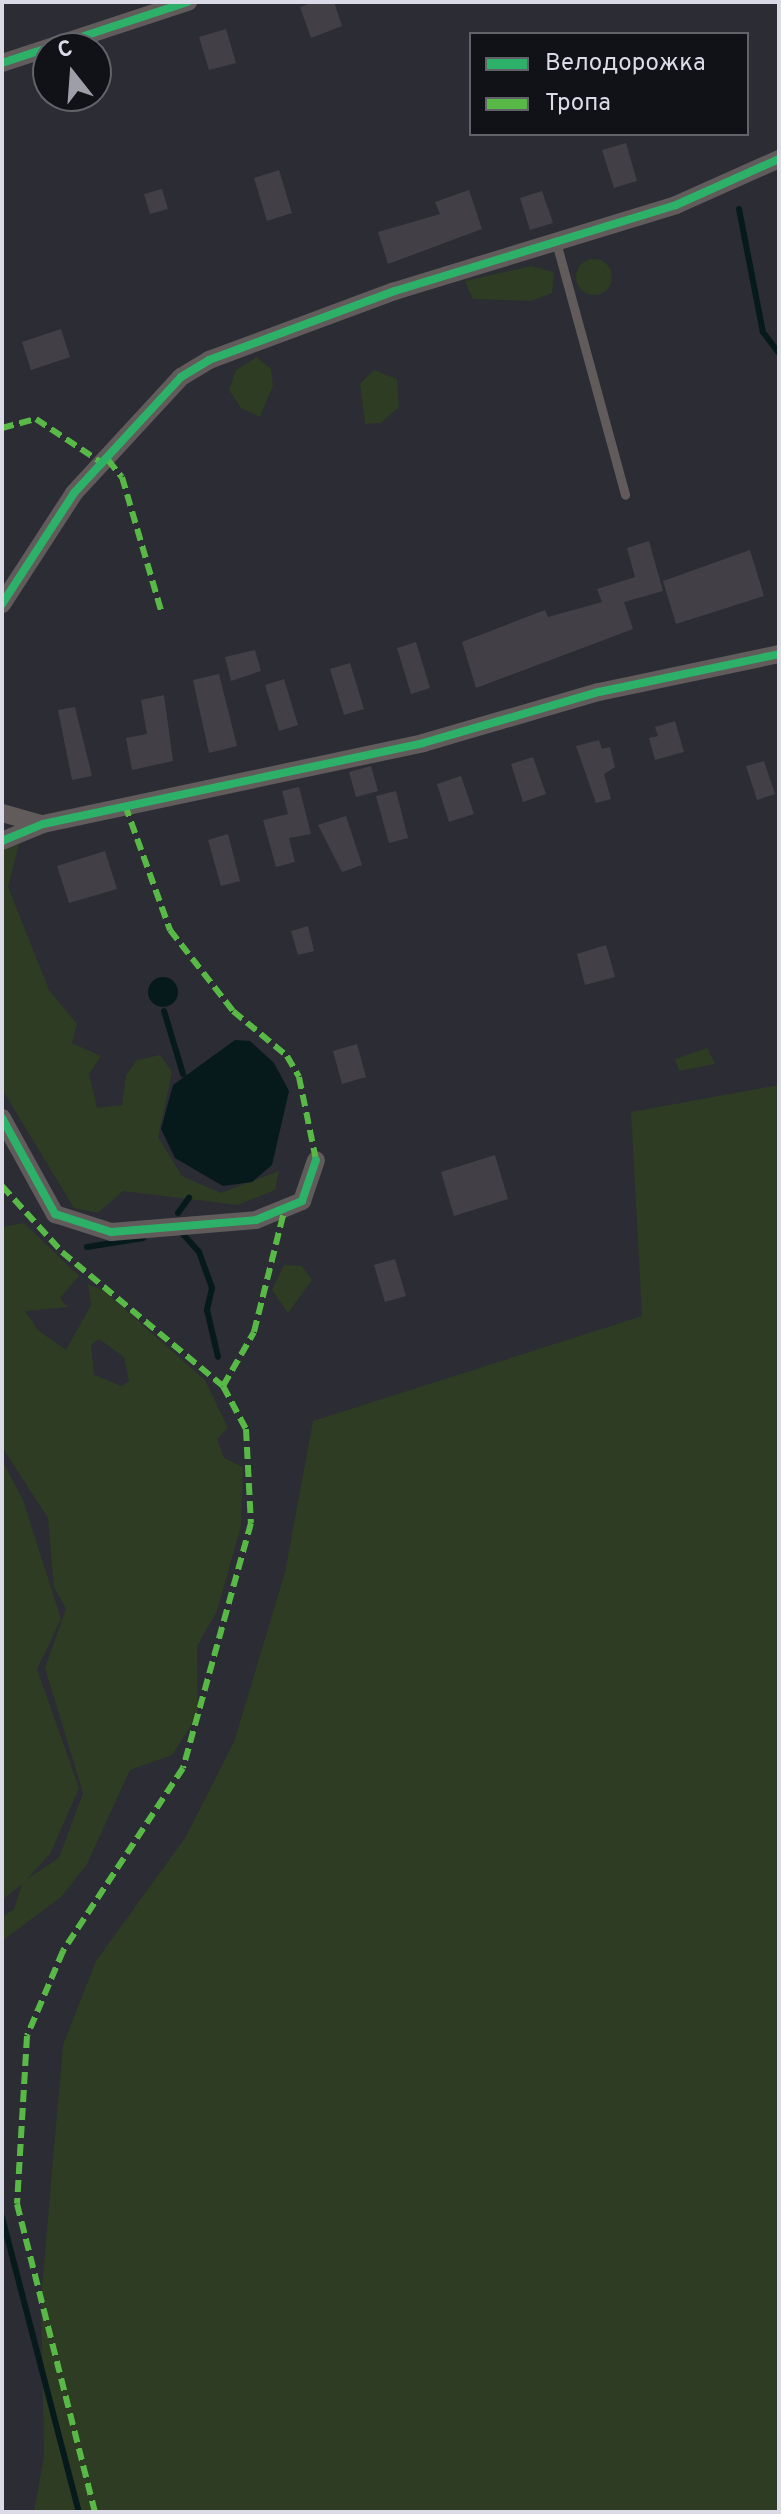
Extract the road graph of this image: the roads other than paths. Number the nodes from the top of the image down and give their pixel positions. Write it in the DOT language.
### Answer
graph roads {
  1 [pos="188,2"];
  2 [pos="2,63"];
  3 [pos="779,159"];
  4 [pos="556,242"];
  5 [pos="625,495"];
  6 [pos="2,604"];
  7 [pos="779,654"];
  8 [pos="2,813"];
  9 [pos="43,824"];
  10 [pos="2,841"];
  11 [pos="2,1118"];
  12 [pos="316,1160"];
  1 -- 2 [label="street"];
  3 -- 4 [label="street"];
  4 -- 5 [label="lane"];
  4 -- 6 [label="street"];
  7 -- 9 [label="street"];
  8 -- 9 [label="street"];
  9 -- 10 [label="street"];
  11 -- 12 [label="street"];
}
